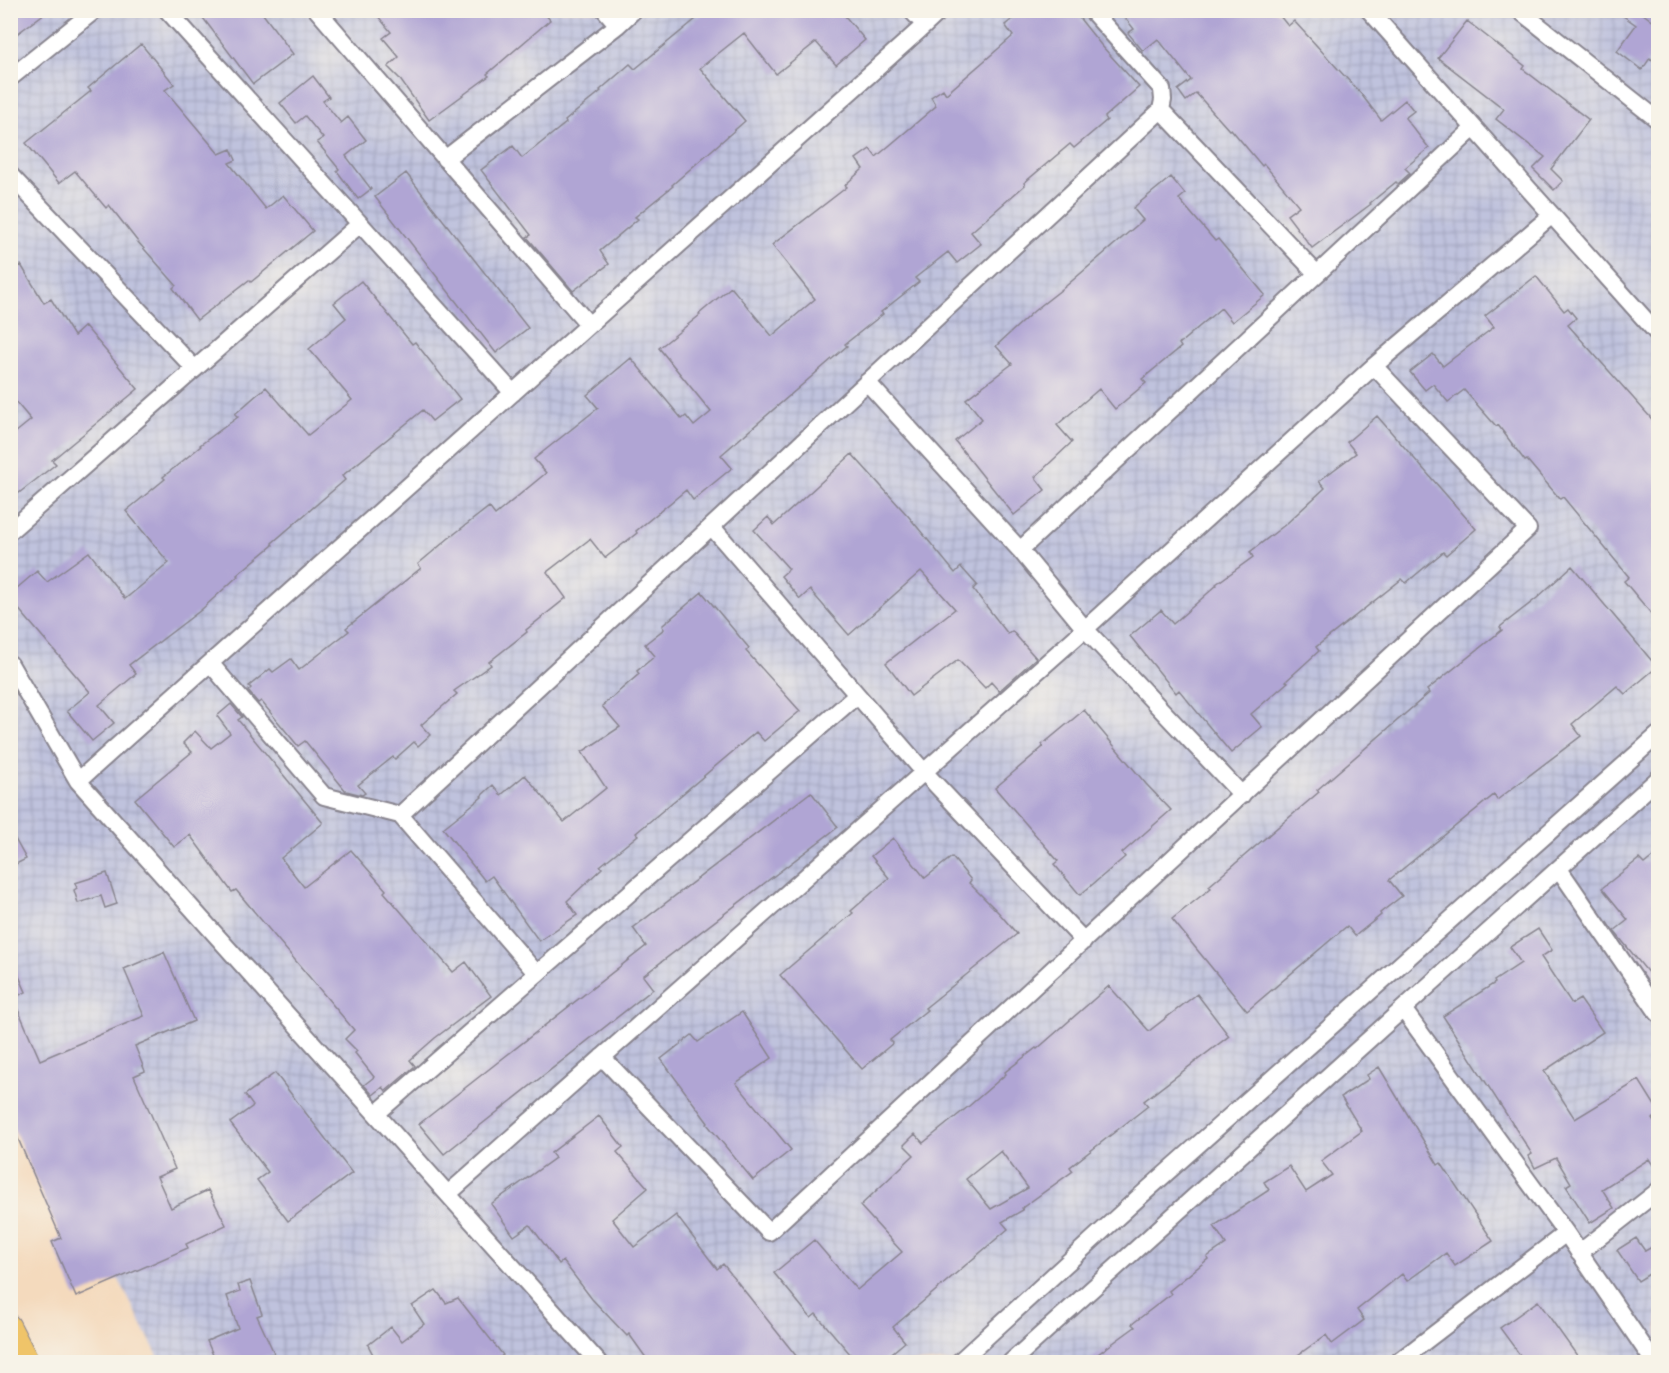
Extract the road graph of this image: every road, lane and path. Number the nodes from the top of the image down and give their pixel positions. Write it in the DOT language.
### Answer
graph roads {
  1 [pos="95,10"];
  2 [pos="167,10"];
  3 [pos="317,10"];
  4 [pos="605,10"];
  5 [pos="634,10"];
  6 [pos="911,10"];
  7 [pos="941,10"];
  8 [pos="1091,10"];
  9 [pos="1369,10"];
  10 [pos="1519,10"];
  11 [pos="618,25"];
  12 [pos="925,25"];
  13 [pos="10,78"];
  14 [pos="1161,110"];
  15 [pos="1659,120"];
  16 [pos="1474,128"];
  17 [pos="445,159"];
  18 [pos="10,175"];
  19 [pos="1552,215"];
  20 [pos="360,224"];
  21 [pos="1317,274"];
  22 [pos="589,325"];
  23 [pos="1659,334"];
  24 [pos="1374,366"];
  25 [pos="195,369"];
  26 [pos="867,382"];
  27 [pos="513,393"];
  28 [pos="711,526"];
  29 [pos="10,531"];
  30 [pos="1020,550"];
  31 [pos="1085,629"];
  32 [pos="210,663"];
  33 [pos="10,664"];
  34 [pos="857,695"];
  35 [pos="1659,735"];
  36 [pos="924,772"];
  37 [pos="1659,779"];
  38 [pos="78,781"];
  39 [pos="1242,795"];
  40 [pos="400,815"];
  41 [pos="1559,869"];
  42 [pos="1084,941"];
  43 [pos="537,974"];
  44 [pos="1403,1009"];
  45 [pos="1659,1013"];
  46 [pos="602,1057"];
  47 [pos="376,1114"];
  48 [pos="1659,1191"];
  49 [pos="448,1194"];
  50 [pos="1566,1233"];
  51 [pos="1579,1253"];
  52 [pos="10,1325"];
  53 [pos="29,1362"];
  54 [pos="598,1362"];
  55 [pos="959,1362"];
  56 [pos="1011,1362"];
  57 [pos="1398,1362"];
  58 [pos="1654,1362"];
  1 -- 13 [label="street"];
  2 -- 20 [label="street"];
  3 -- 17 [label="street"];
  4 -- 11 [label="street"];
  5 -- 11 [label="street"];
  6 -- 12 [label="street"];
  7 -- 12 [label="street"];
  8 -- 14 [label="street"];
  9 -- 16 [label="street"];
  10 -- 15 [label="street"];
  11 -- 17 [label="street"];
  12 -- 22 [label="street"];
  14 -- 21 [label="street"];
  14 -- 26 [label="street"];
  16 -- 19 [label="street"];
  16 -- 21 [label="street"];
  17 -- 22 [label="street"];
  18 -- 25 [label="street"];
  19 -- 23 [label="street"];
  19 -- 24 [label="street"];
  20 -- 25 [label="street"];
  20 -- 27 [label="street"];
  21 -- 30 [label="street"];
  22 -- 27 [label="street"];
  24 -- 31 [label="street"];
  24 -- 39 [label="street"];
  25 -- 29 [label="street"];
  26 -- 28 [label="street"];
  26 -- 30 [label="street"];
  27 -- 32 [label="street"];
  28 -- 34 [label="street"];
  28 -- 40 [label="street"];
  30 -- 31 [label="street"];
  31 -- 36 [label="street"];
  31 -- 39 [label="street"];
  32 -- 38 [label="street"];
  32 -- 40 [label="street"];
  33 -- 38 [label="street"];
  34 -- 36 [label="street"];
  34 -- 43 [label="street"];
  35 -- 55 [label="street"];
  36 -- 42 [label="street"];
  36 -- 46 [label="street"];
  37 -- 41 [label="street"];
  38 -- 47 [label="street"];
  39 -- 42 [label="street"];
  40 -- 43 [label="street"];
  41 -- 44 [label="street"];
  41 -- 45 [label="street"];
  42 -- 46 [label="street"];
  43 -- 47 [label="street"];
  44 -- 50 [label="street"];
  44 -- 56 [label="street"];
  46 -- 49 [label="street"];
  47 -- 49 [label="street"];
  48 -- 51 [label="street"];
  49 -- 54 [label="street"];
  50 -- 51 [label="street"];
  50 -- 57 [label="street"];
  51 -- 58 [label="street"];
  52 -- 53 [label="main road"];
}
